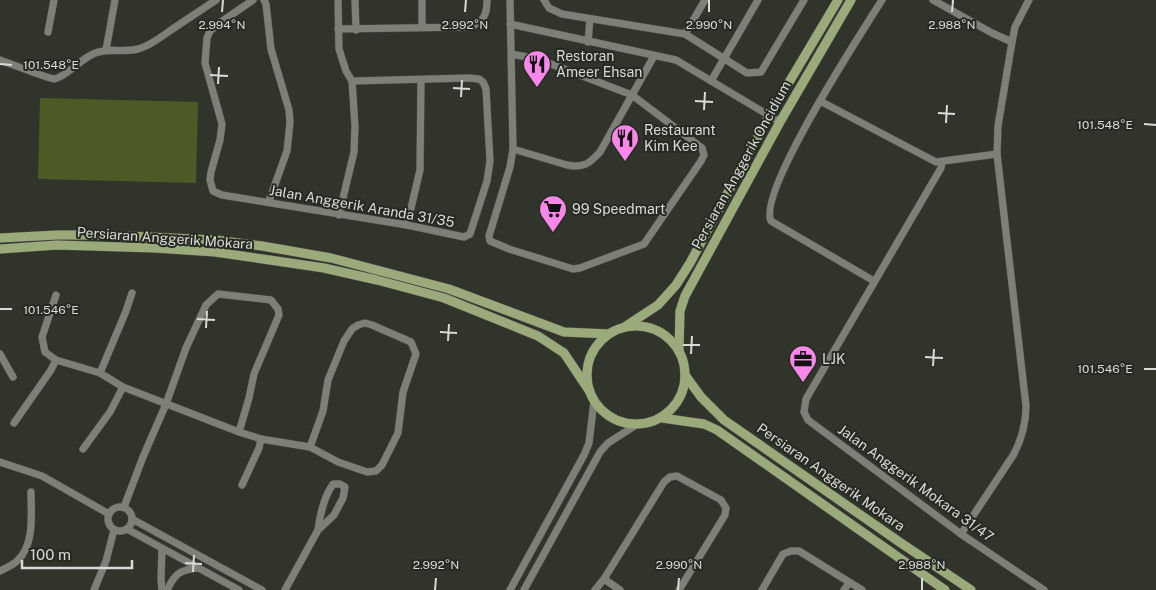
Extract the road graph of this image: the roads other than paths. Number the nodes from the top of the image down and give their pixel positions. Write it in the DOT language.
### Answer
graph roads {
  1 [pos="54,0"];
  2 [pos="115,0"];
  3 [pos="253,0"];
  4 [pos="264,0"];
  5 [pos="338,0"];
  6 [pos="355,0"];
  7 [pos="422,0"];
  8 [pos="487,0"];
  9 [pos="510,0"];
  10 [pos="544,0"];
  11 [pos="705,0"];
  12 [pos="758,0"];
  13 [pos="804,0"];
  14 [pos="838,0"];
  15 [pos="851,0"];
  16 [pos="882,0"];
  17 [pos="933,0"];
  18 [pos="1029,0"];
  19 [pos="212,1"];
  20 [pos="590,19"];
  21 [pos="510,24"];
  22 [pos="422,27"];
  23 [pos="338,29"];
  24 [pos="356,30"];
  25 [pos="48,32"];
  26 [pos="685,34"];
  27 [pos="588,42"];
  28 [pos="1012,42"];
  29 [pos="106,50"];
  30 [pos="511,54"];
  31 [pos="654,56"];
  32 [pos="724,58"];
  33 [pos="0,60"];
  34 [pos="421,80"];
  35 [pos="352,81"];
  36 [pos="711,81"];
  37 [pos="632,95"];
  38 [pos="820,101"];
  39 [pos="770,116"];
  40 [pos="780,122"];
  41 [pos="513,149"];
  42 [pos="997,154"];
  43 [pos="942,162"];
  44 [pos="269,201"];
  45 [pos="339,215"];
  46 [pos="406,225"];
  47 [pos="0,238"];
  48 [pos="0,249"];
  49 [pos="874,281"];
  50 [pos="132,293"];
  51 [pos="56,295"];
  52 [pos="626,326"];
  53 [pos="608,334"];
  54 [pos="679,352"];
  55 [pos="0,354"];
  56 [pos="56,360"];
  57 [pos="100,373"];
  58 [pos="686,375"];
  59 [pos="13,377"];
  60 [pos="123,387"];
  61 [pos="590,392"];
  62 [pos="594,401"];
  63 [pos="166,404"];
  64 [pos="662,418"];
  65 [pos="14,423"];
  66 [pos="636,425"];
  67 [pos="239,432"];
  68 [pos="261,438"];
  69 [pos="310,447"];
  70 [pos="84,449"];
  71 [pos="0,462"];
  72 [pos="242,485"];
  73 [pos="31,492"];
  74 [pos="124,507"];
  75 [pos="109,514"];
  76 [pos="132,519"];
  77 [pos="127,529"];
  78 [pos="114,530"];
  79 [pos="318,530"];
  80 [pos="961,534"];
  81 [pos="162,549"];
  82 [pos="198,568"];
  83 [pos="0,571"];
  84 [pos="604,579"];
  85 [pos="849,583"];
  86 [pos="94,590"];
  87 [pos="162,590"];
  88 [pos="167,590"];
  89 [pos="239,590"];
  90 [pos="262,590"];
  91 [pos="285,590"];
  92 [pos="510,590"];
  93 [pos="524,590"];
  94 [pos="595,590"];
  95 [pos="620,590"];
  96 [pos="679,590"];
  97 [pos="762,590"];
  98 [pos="844,590"];
  99 [pos="862,590"];
  100 [pos="945,590"];
  101 [pos="971,590"];
  102 [pos="1044,590"];
  1 -- 25 [label="street"];
  2 -- 29 [label="street"];
  3 -- 44 [label="street, Jalan Anggerik Aranda 31/35"];
  4 -- 44 [label="street"];
  5 -- 23 [label="street"];
  6 -- 24 [label="street"];
  7 -- 22 [label="street"];
  8 -- 22 [label="street"];
  9 -- 21 [label="street"];
  10 -- 20 [label="street"];
  11 -- 26 [label="street"];
  12 -- 32 [label="street"];
  13 -- 32 [label="street"];
  14 -- 39 [label="main road, Persiaran Anggerik Oncidium"];
  15 -- 40 [label="main road, Persiaran Anggerik Oncidium"];
  16 -- 38 [label="street"];
  17 -- 28 [label="street"];
  18 -- 28 [label="street"];
  19 -- 29 [label="street"];
  20 -- 26 [label="street"];
  20 -- 27 [label="street"];
  21 -- 27 [label="street"];
  21 -- 30 [label="street"];
  22 -- 24 [label="street"];
  23 -- 24 [label="street"];
  23 -- 35 [label="street"];
  26 -- 32 [label="street"];
  27 -- 31 [label="street"];
  28 -- 42 [label="street"];
  29 -- 33 [label="street"];
  30 -- 37 [label="street"];
  30 -- 41 [label="street"];
  31 -- 36 [label="street"];
  31 -- 37 [label="street"];
  32 -- 36 [label="street"];
  34 -- 35 [label="street, Jalan Anggerik Aranda 31/35"];
  34 -- 46 [label="street"];
  34 -- 46 [label="street, Jalan Anggerik Aranda 31/35"];
  35 -- 45 [label="street"];
  36 -- 39 [label="street"];
  37 -- 41 [label="street"];
  37 -- 41 [label="street"];
  38 -- 43 [label="street"];
  38 -- 49 [label="street"];
  39 -- 40 [label="street"];
  39 -- 52 [label="main road, Persiaran Anggerik Oncidium"];
  40 -- 54 [label="main road, Persiaran Anggerik Oncidium"];
  42 -- 43 [label="street"];
  42 -- 80 [label="street"];
  43 -- 49 [label="street, Jalan Anggerik Mokara 31/47"];
  44 -- 45 [label="street, Jalan Anggerik Aranda 31/35"];
  45 -- 46 [label="street, Jalan Anggerik Aranda 31/35"];
  47 -- 53 [label="main road, Persiaran Anggerik Mokara"];
  48 -- 61 [label="main road, Persiaran Anggerik Mokara"];
  49 -- 80 [label="street, Jalan Anggerik Mokara 31/47"];
  50 -- 57 [label="street"];
  51 -- 56 [label="street"];
  52 -- 53 [label="main road"];
  52 -- 54 [label="main road"];
  53 -- 61 [label="main road"];
  54 -- 58 [label="main road"];
  55 -- 59 [label="street"];
  56 -- 57 [label="street"];
  56 -- 65 [label="street"];
  57 -- 60 [label="street"];
  58 -- 64 [label="main road"];
  58 -- 101 [label="main road, Persiaran Anggerik Mokara"];
  60 -- 63 [label="street"];
  60 -- 70 [label="street"];
  61 -- 62 [label="main road"];
  62 -- 66 [label="main road"];
  62 -- 92 [label="street"];
  63 -- 67 [label="street"];
  63 -- 67 [label="street"];
  63 -- 74 [label="street"];
  64 -- 66 [label="main road"];
  64 -- 100 [label="main road, Persiaran Anggerik Mokara"];
  66 -- 93 [label="street"];
  67 -- 68 [label="street"];
  68 -- 69 [label="street"];
  68 -- 72 [label="street"];
  69 -- 69 [label="street"];
  71 -- 75 [label="street"];
  73 -- 83 [label="street"];
  74 -- 75 [label="street"];
  74 -- 76 [label="street"];
  75 -- 78 [label="street"];
  76 -- 77 [label="street"];
  76 -- 90 [label="street"];
  77 -- 78 [label="street"];
  77 -- 81 [label="street"];
  78 -- 86 [label="street"];
  79 -- 79 [label="street"];
  79 -- 91 [label="street"];
  80 -- 102 [label="street, Jalan Anggerik Mokara 31/47"];
  81 -- 82 [label="street"];
  81 -- 87 [label="street"];
  82 -- 88 [label="street"];
  82 -- 89 [label="street"];
  84 -- 94 [label="street"];
  84 -- 95 [label="street"];
  84 -- 96 [label="street"];
  85 -- 97 [label="street"];
  85 -- 98 [label="street"];
  85 -- 99 [label="street"];
}
